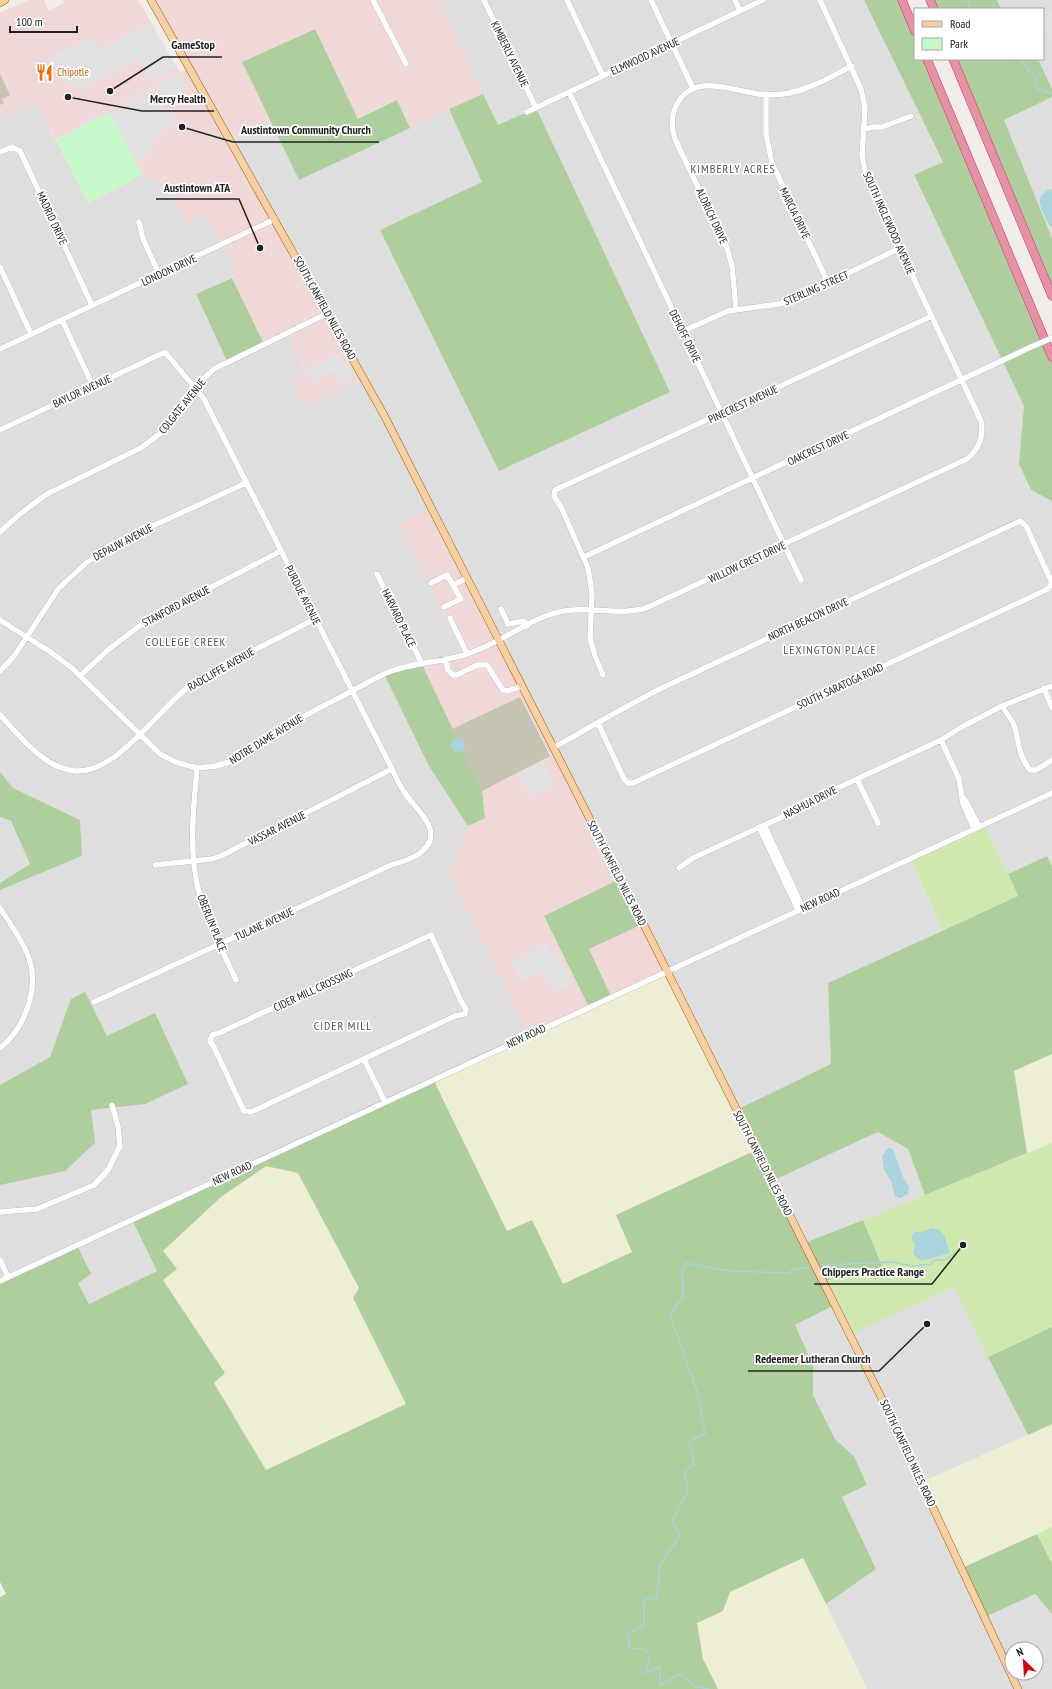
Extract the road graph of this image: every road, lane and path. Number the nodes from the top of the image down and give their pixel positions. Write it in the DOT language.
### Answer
graph roads {
  1 [pos="6,0"];
  2 [pos="151,0"];
  3 [pos="373,0"];
  4 [pos="484,0"];
  5 [pos="567,0"];
  6 [pos="651,0"];
  7 [pos="735,0"];
  8 [pos="763,0"];
  9 [pos="820,0"];
  10 [pos="902,0"];
  11 [pos="0,3"];
  12 [pos="740,11"];
  13 [pos="914,29"];
  14 [pos="672,43"];
  15 [pos="927,60"];
  16 [pos="953,60"];
  17 [pos="406,64"];
  18 [pos="852,66"];
  19 [pos="603,76"];
  20 [pos="693,88"];
  21 [pos="569,92"];
  22 [pos="766,94"];
  23 [pos="536,108"];
  24 [pos="528,112"];
  25 [pos="911,116"];
  26 [pos="864,130"];
  27 [pos="0,152"];
  28 [pos="275,219"];
  29 [pos="139,222"];
  30 [pos="900,248"];
  31 [pos="0,267"];
  32 [pos="159,274"];
  33 [pos="828,283"];
  34 [pos="1052,296"];
  35 [pos="92,305"];
  36 [pos="736,309"];
  37 [pos="328,313"];
  38 [pos="932,316"];
  39 [pos="62,320"];
  40 [pos="683,331"];
  41 [pos="31,334"];
  42 [pos="1052,338"];
  43 [pos="0,348"];
  44 [pos="165,352"];
  45 [pos="1052,357"];
  46 [pos="963,380"];
  47 [pos="94,386"];
  48 [pos="196,388"];
  49 [pos="722,413"];
  50 [pos="0,430"];
  51 [pos="981,440"];
  52 [pos="753,478"];
  53 [pos="246,482"];
  54 [pos="1021,521"];
  55 [pos="0,532"];
  56 [pos="785,544"];
  57 [pos="281,551"];
  58 [pos="584,556"];
  59 [pos="377,574"];
  60 [pos="467,578"];
  61 [pos="801,580"];
  62 [pos="431,583"];
  63 [pos="453,585"];
  64 [pos="444,607"];
  65 [pos="501,609"];
  66 [pos="591,610"];
  67 [pos="450,618"];
  68 [pos="315,619"];
  69 [pos="0,620"];
  70 [pos="527,626"];
  71 [pos="26,636"];
  72 [pos="499,641"];
  73 [pos="467,654"];
  74 [pos="445,659"];
  75 [pos="421,662"];
  76 [pos="0,671"];
  77 [pos="603,675"];
  78 [pos="80,676"];
  79 [pos="522,686"];
  80 [pos="1052,686"];
  81 [pos="1044,688"];
  82 [pos="352,691"];
  83 [pos="1002,706"];
  84 [pos="1052,708"];
  85 [pos="0,715"];
  86 [pos="598,723"];
  87 [pos="138,734"];
  88 [pos="942,740"];
  89 [pos="553,748"];
  90 [pos="1052,760"];
  91 [pos="197,768"];
  92 [pos="392,769"];
  93 [pos="857,779"];
  94 [pos="1052,793"];
  95 [pos="878,823"];
  96 [pos="762,826"];
  97 [pos="976,828"];
  98 [pos="429,841"];
  99 [pos="193,861"];
  100 [pos="155,865"];
  101 [pos="679,868"];
  102 [pos="800,909"];
  103 [pos="1,912"];
  104 [pos="220,944"];
  105 [pos="667,970"];
  106 [pos="236,980"];
  107 [pos="94,1002"];
  108 [pos="0,1048"];
  109 [pos="364,1059"];
  110 [pos="384,1102"];
  111 [pos="112,1105"];
  112 [pos="0,1212"];
  113 [pos="0,1260"];
  114 [pos="0,1274"];
  115 [pos="4,1279"];
  116 [pos="1018,1689"];
  1 -- 11 [label="main road"];
  2 -- 28 [label="main road, SOUTH CANFIELD NILES ROAD"];
  3 -- 17 [label="street"];
  4 -- 23 [label="street, KIMBERLY AVENUE"];
  5 -- 19 [label="street"];
  6 -- 14 [label="street"];
  7 -- 12 [label="street"];
  8 -- 12 [label="street, ELMWOOD AVENUE"];
  9 -- 18 [label="street, SOUTH INGLEWOOD AVENUE"];
  10 -- 13 [label="highway"];
  12 -- 14 [label="street, ELMWOOD AVENUE"];
  14 -- 19 [label="street, ELMWOOD AVENUE"];
  14 -- 20 [label="street"];
  15 -- 45 [label="highway"];
  16 -- 34 [label="highway"];
  18 -- 22 [label="street"];
  18 -- 26 [label="street, SOUTH INGLEWOOD AVENUE"];
  19 -- 21 [label="street, ELMWOOD AVENUE"];
  20 -- 22 [label="street"];
  20 -- 36 [label="street, ALDRICH DRIVE"];
  21 -- 23 [label="street, ELMWOOD AVENUE"];
  21 -- 40 [label="street, DEHOFF DRIVE"];
  22 -- 33 [label="street, MARCIA DRIVE"];
  23 -- 24 [label="street, ELMWOOD AVENUE"];
  25 -- 26 [label="street"];
  26 -- 30 [label="street, SOUTH INGLEWOOD AVENUE"];
  27 -- 35 [label="street, MADRID DRIVE"];
  28 -- 32 [label="street, LONDON DRIVE"];
  28 -- 37 [label="main road, SOUTH CANFIELD NILES ROAD"];
  29 -- 32 [label="street"];
  30 -- 33 [label="street, STERLING STREET"];
  30 -- 38 [label="street, SOUTH INGLEWOOD AVENUE"];
  31 -- 41 [label="street"];
  32 -- 35 [label="street, LONDON DRIVE"];
  33 -- 36 [label="street, STERLING STREET"];
  35 -- 39 [label="street, LONDON DRIVE"];
  36 -- 40 [label="street, STERLING STREET"];
  37 -- 48 [label="street, COLGATE AVENUE"];
  37 -- 60 [label="main road, SOUTH CANFIELD NILES ROAD"];
  38 -- 46 [label="street, SOUTH INGLEWOOD AVENUE"];
  38 -- 49 [label="street, PINECREST AVENUE"];
  39 -- 41 [label="street, LONDON DRIVE"];
  39 -- 47 [label="street"];
  40 -- 49 [label="street, DEHOFF DRIVE"];
  41 -- 43 [label="street, LONDON DRIVE"];
  42 -- 46 [label="street, OAKCREST DRIVE, bridge"];
  44 -- 47 [label="street, BAYLOR AVENUE"];
  44 -- 48 [label="street, PURDUE AVENUE"];
  46 -- 51 [label="street, SOUTH INGLEWOOD AVENUE"];
  46 -- 52 [label="street, OAKCREST DRIVE"];
  47 -- 50 [label="street, BAYLOR AVENUE"];
  48 -- 53 [label="street, PURDUE AVENUE"];
  48 -- 55 [label="street, COLGATE AVENUE"];
  49 -- 52 [label="street, DEHOFF DRIVE"];
  49 -- 58 [label="street, PINECREST AVENUE"];
  51 -- 56 [label="street, WILLOW CREST DRIVE"];
  52 -- 56 [label="street, DEHOFF DRIVE"];
  52 -- 58 [label="street, OAKCREST DRIVE"];
  53 -- 57 [label="street, PURDUE AVENUE"];
  53 -- 71 [label="street, DEPAUW AVENUE"];
  54 -- 86 [label="street, NORTH BEACON DRIVE"];
  54 -- 86 [label="street, SOUTH SARATOGA ROAD"];
  56 -- 61 [label="street, DEHOFF DRIVE"];
  56 -- 66 [label="street, WILLOW CREST DRIVE"];
  57 -- 68 [label="street, PURDUE AVENUE"];
  57 -- 78 [label="street, STANFORD AVENUE"];
  58 -- 66 [label="street"];
  59 -- 75 [label="street, HARVARD PLACE"];
  60 -- 63 [label="street"];
  60 -- 72 [label="main road, SOUTH CANFIELD NILES ROAD"];
  62 -- 63 [label="street"];
  63 -- 64 [label="street"];
  65 -- 70 [label="street"];
  66 -- 70 [label="street, WILLOW CREST DRIVE"];
  66 -- 77 [label="street"];
  67 -- 73 [label="street"];
  68 -- 82 [label="street, PURDUE AVENUE"];
  68 -- 87 [label="street, RADCLIFFE AVENUE"];
  69 -- 71 [label="street, NOTRE DAME AVENUE"];
  70 -- 72 [label="street, WILLOW CREST DRIVE"];
  71 -- 76 [label="street, DEPAUW AVENUE"];
  71 -- 78 [label="street, NOTRE DAME AVENUE"];
  72 -- 73 [label="street, NOTRE DAME AVENUE"];
  72 -- 79 [label="main road, SOUTH CANFIELD NILES ROAD"];
  73 -- 74 [label="street, NOTRE DAME AVENUE"];
  74 -- 75 [label="street, NOTRE DAME AVENUE"];
  74 -- 79 [label="street"];
  75 -- 82 [label="street, NOTRE DAME AVENUE"];
  78 -- 87 [label="street, NOTRE DAME AVENUE"];
  79 -- 89 [label="main road, SOUTH CANFIELD NILES ROAD"];
  80 -- 81 [label="street, NASHUA DRIVE"];
  81 -- 83 [label="street, NASHUA DRIVE"];
  81 -- 84 [label="street"];
  82 -- 91 [label="street, NOTRE DAME AVENUE"];
  82 -- 92 [label="street, PURDUE AVENUE"];
  83 -- 88 [label="street, NASHUA DRIVE"];
  83 -- 90 [label="street"];
  85 -- 87 [label="street, RADCLIFFE AVENUE"];
  86 -- 89 [label="street, NORTH BEACON DRIVE"];
  87 -- 91 [label="street, NOTRE DAME AVENUE"];
  88 -- 93 [label="street, NASHUA DRIVE"];
  88 -- 97 [label="street"];
  89 -- 105 [label="main road, SOUTH CANFIELD NILES ROAD"];
  91 -- 99 [label="street, OBERLIN PLACE"];
  92 -- 98 [label="street, PURDUE AVENUE"];
  92 -- 99 [label="street, VASSAR AVENUE"];
  93 -- 95 [label="street"];
  93 -- 96 [label="street, NASHUA DRIVE"];
  94 -- 97 [label="street, NEW ROAD"];
  96 -- 101 [label="street, NASHUA DRIVE"];
  96 -- 102 [label="street"];
  97 -- 102 [label="street, NEW ROAD"];
  98 -- 104 [label="street, TULANE AVENUE"];
  99 -- 100 [label="street, VASSAR AVENUE"];
  99 -- 104 [label="street, OBERLIN PLACE"];
  102 -- 105 [label="street, NEW ROAD"];
  103 -- 108 [label="street"];
  104 -- 106 [label="street, OBERLIN PLACE"];
  104 -- 107 [label="street, TULANE AVENUE"];
  105 -- 110 [label="street, NEW ROAD"];
  105 -- 116 [label="main road, SOUTH CANFIELD NILES ROAD"];
  109 -- 109 [label="street, CIDER MILL CROSSING"];
  109 -- 110 [label="street"];
  110 -- 115 [label="street, NEW ROAD"];
  111 -- 112 [label="street"];
  113 -- 115 [label="street"];
  114 -- 115 [label="street"];
}
